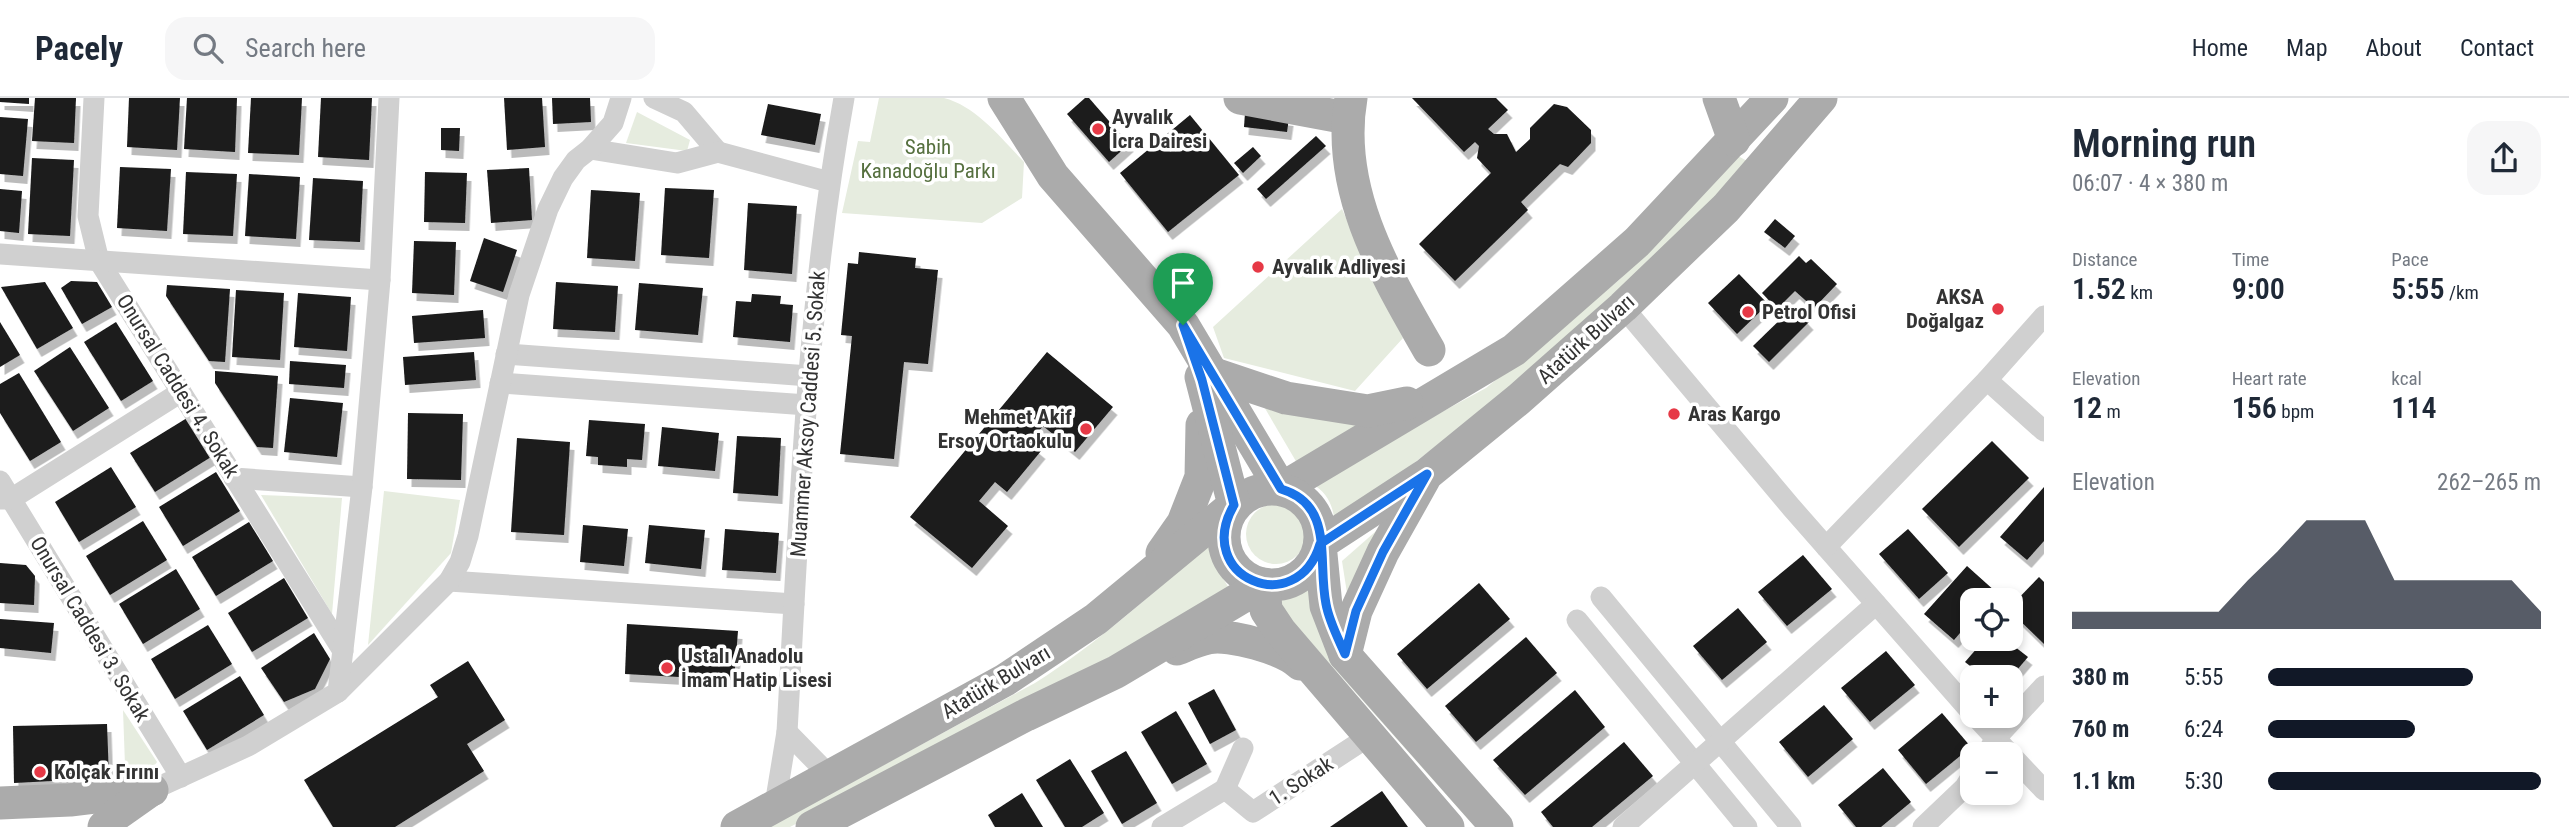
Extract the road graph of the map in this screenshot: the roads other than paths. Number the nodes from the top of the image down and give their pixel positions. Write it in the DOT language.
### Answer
graph roads {
  1 [pos="94,98"];
  2 [pos="389,98"];
  3 [pos="621,98"];
  4 [pos="654,98"];
  5 [pos="844,98"];
  6 [pos="1003,98"];
  7 [pos="1240,98"];
  8 [pos="1719,98"];
  9 [pos="1772,98"];
  10 [pos="1821,98"];
  11 [pos="1349,108"];
  12 [pos="1734,140"];
  13 [pos="590,149"];
  14 [pos="718,152"];
  15 [pos="829,182"];
  16 [pos="0,254"];
  17 [pos="99,261"];
  18 [pos="380,279"];
  19 [pos="1623,307"];
  20 [pos="2044,316"];
  21 [pos="1429,350"];
  22 [pos="506,354"];
  23 [pos="809,376"];
  24 [pos="1207,377"];
  25 [pos="1987,380"];
  26 [pos="500,383"];
  27 [pos="181,392"];
  28 [pos="1434,397"];
  29 [pos="807,405"];
  30 [pos="2044,431"];
  31 [pos="1427,474"];
  32 [pos="234,478"];
  33 [pos="362,487"];
  34 [pos="1281,489"];
  35 [pos="4,493"];
  36 [pos="1234,505"];
  37 [pos="1320,544"];
  38 [pos="1826,547"];
  39 [pos="449,581"];
  40 [pos="1142,583"];
  41 [pos="1264,584"];
  42 [pos="1601,597"];
  43 [pos="794,604"];
  44 [pos="1876,604"];
  45 [pos="1577,620"];
  46 [pos="343,652"];
  47 [pos="1345,654"];
  48 [pos="1115,672"];
  49 [pos="2044,686"];
  50 [pos="338,692"];
  51 [pos="1960,699"];
  52 [pos="1343,703"];
  53 [pos="1984,728"];
  54 [pos="786,732"];
  55 [pos="1371,735"];
  56 [pos="1994,742"];
  57 [pos="2007,742"];
  58 [pos="1720,743"];
  59 [pos="1243,748"];
  60 [pos="1694,765"];
  61 [pos="2023,771"];
  62 [pos="830,775"];
  63 [pos="166,783"];
  64 [pos="1225,789"];
  65 [pos="2044,790"];
  66 [pos="1960,792"];
  67 [pos="775,805"];
  68 [pos="18,816"];
  69 [pos="1255,820"];
  70 [pos="104,827"];
  71 [pos="737,827"];
  72 [pos="812,827"];
  73 [pos="1162,827"];
  74 [pos="1448,827"];
  75 [pos="1497,827"];
  76 [pos="1623,827"];
  77 [pos="1747,827"];
  78 [pos="1791,827"];
  79 [pos="1923,827"];
  1 -- 17 [label="street, Onursal Caddesi 4. Sokak"];
  2 -- 18 [label="street"];
  3 -- 13 [label="street"];
  4 -- 14 [label="street"];
  5 -- 15 [label="street, Muammer Aksoy Caddesi 5. Sokak"];
  6 -- 24 [label="main road"];
  7 -- 11 [label="main road"];
  8 -- 12 [label="main road"];
  9 -- 12 [label="main road, Atatürk Bulvarı"];
  10 -- 19 [label="main road, Atatürk Bulvarı"];
  11 -- 21 [label="main road"];
  12 -- 28 [label="main road, Atatürk Bulvarı"];
  13 -- 14 [label="street"];
  13 -- 22 [label="street"];
  14 -- 15 [label="street"];
  15 -- 23 [label="street, Muammer Aksoy Caddesi 5. Sokak"];
  16 -- 17 [label="street"];
  17 -- 18 [label="street"];
  17 -- 27 [label="street, Onursal Caddesi 4. Sokak"];
  18 -- 33 [label="street"];
  19 -- 31 [label="main road, Atatürk Bulvarı"];
  19 -- 38 [label="street"];
  20 -- 25 [label="street"];
  22 -- 23 [label="street"];
  22 -- 26 [label="street"];
  23 -- 29 [label="street, Muammer Aksoy Caddesi 5. Sokak"];
  24 -- 28 [label="main road"];
  24 -- 34 [label="main road"];
  24 -- 36 [label="main road"];
  24 -- 40 [label="main road"];
  25 -- 30 [label="street"];
  25 -- 38 [label="street"];
  26 -- 29 [label="street"];
  26 -- 39 [label="street"];
  27 -- 32 [label="street, Onursal Caddesi 4. Sokak"];
  27 -- 35 [label="street"];
  28 -- 34 [label="main road, Atatürk Bulvarı"];
  29 -- 43 [label="street, Muammer Aksoy Caddesi 5. Sokak"];
  31 -- 37 [label="main road, Atatürk Bulvarı"];
  31 -- 47 [label="main road"];
  32 -- 33 [label="street"];
  32 -- 46 [label="street, Onursal Caddesi 4. Sokak"];
  33 -- 46 [label="street"];
  34 -- 36 [label="main road, Atatürk Bulvarı"];
  34 -- 37 [label="main road"];
  35 -- 63 [label="street, Onursal Caddesi 3. Sokak"];
  36 -- 40 [label="main road, Atatürk Bulvarı"];
  36 -- 41 [label="main road"];
  37 -- 41 [label="main road, Atatürk Bulvarı"];
  37 -- 47 [label="main road"];
  38 -- 44 [label="street"];
  39 -- 43 [label="street"];
  39 -- 50 [label="street"];
  40 -- 62 [label="main road, Atatürk Bulvarı"];
  41 -- 48 [label="main road, Atatürk Bulvarı"];
  41 -- 52 [label="main road"];
  42 -- 58 [label="street"];
  43 -- 54 [label="street, Muammer Aksoy Caddesi 5. Sokak"];
  44 -- 51 [label="street"];
  44 -- 58 [label="street"];
  45 -- 60 [label="street"];
  46 -- 50 [label="street"];
  47 -- 75 [label="main road"];
  48 -- 52 [label="main road"];
  48 -- 72 [label="main road, Atatürk Bulvarı"];
  49 -- 57 [label="street"];
  50 -- 63 [label="street"];
  52 -- 55 [label="main road"];
  53 -- 56 [label="street"];
  54 -- 62 [label="street"];
  54 -- 67 [label="street, Muammer Aksoy Caddesi 5. Sokak"];
  55 -- 69 [label="street, 1. Sokak"];
  55 -- 74 [label="main road"];
  58 -- 60 [label="street"];
  58 -- 78 [label="street"];
  59 -- 64 [label="street"];
  60 -- 76 [label="street"];
  60 -- 77 [label="street"];
  61 -- 65 [label="street"];
  62 -- 67 [label="main road, Atatürk Bulvarı"];
  63 -- 68 [label="main road"];
  63 -- 70 [label="main road"];
  64 -- 69 [label="street, 1. Sokak"];
  64 -- 73 [label="street"];
  66 -- 79 [label="street"];
  67 -- 71 [label="main road, Atatürk Bulvarı"];
}
